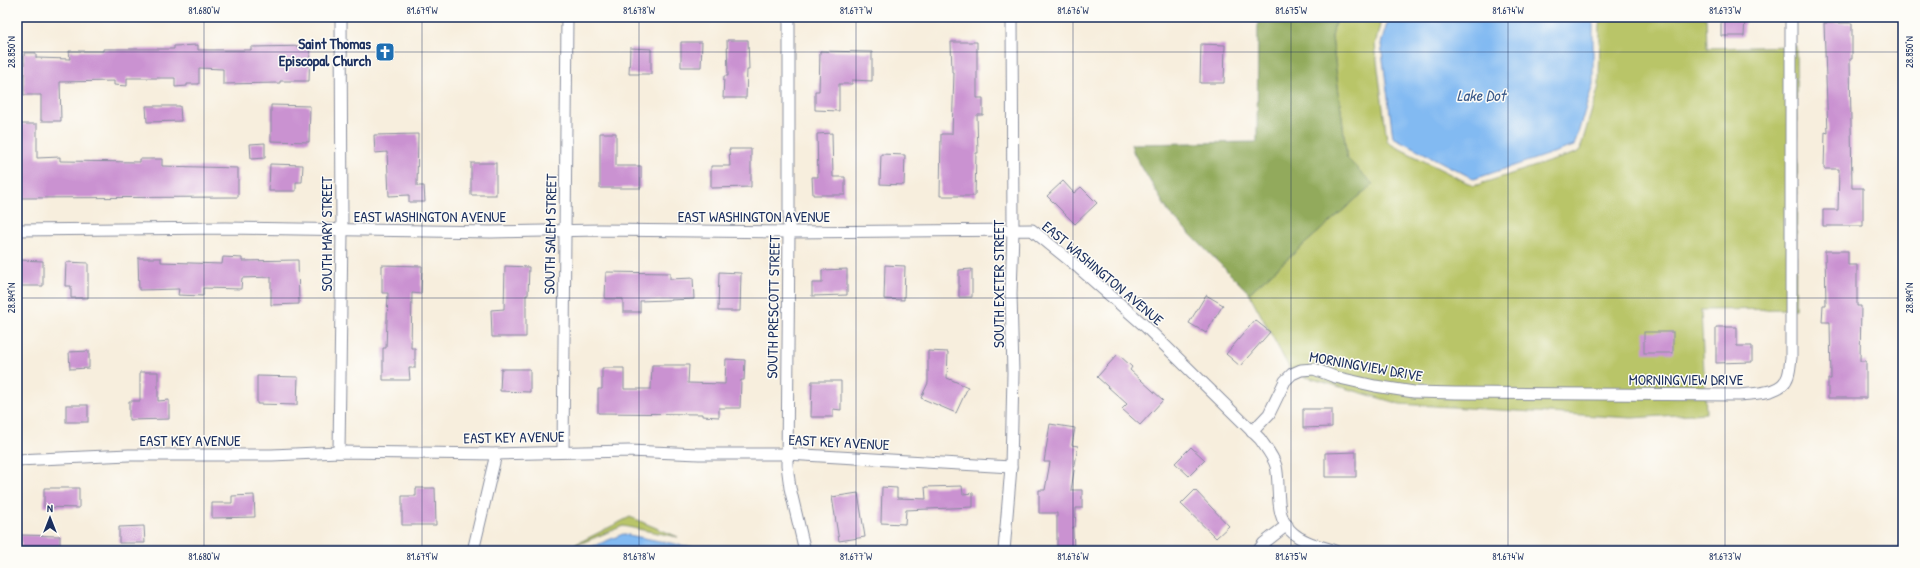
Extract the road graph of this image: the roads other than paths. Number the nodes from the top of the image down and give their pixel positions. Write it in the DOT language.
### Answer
graph roads {
  1 [pos="341,17"];
  2 [pos="567,17"];
  3 [pos="789,17"];
  4 [pos="1012,17"];
  5 [pos="1791,17"];
  6 [pos="17,230"];
  7 [pos="565,230"];
  8 [pos="342,231"];
  9 [pos="1013,231"];
  10 [pos="789,232"];
  11 [pos="1252,432"];
  12 [pos="563,451"];
  13 [pos="339,452"];
  14 [pos="496,454"];
  15 [pos="787,454"];
  16 [pos="17,460"];
  17 [pos="1011,467"];
  18 [pos="1287,525"];
  19 [pos="473,551"];
  20 [pos="805,551"];
  21 [pos="1004,551"];
  22 [pos="1258,551"];
  23 [pos="1335,551"];
  1 -- 8 [label="street, SOUTH MARY STREET"];
  2 -- 7 [label="street, SOUTH SALEM STREET"];
  3 -- 10 [label="street, SOUTH PRESCOTT STREET"];
  4 -- 9 [label="street, SOUTH EXETER STREET"];
  5 -- 11 [label="street, MORNINGVIEW DRIVE"];
  6 -- 8 [label="street, EAST WASHINGTON AVENUE"];
  7 -- 8 [label="street, EAST WASHINGTON AVENUE"];
  7 -- 10 [label="street, EAST WASHINGTON AVENUE"];
  7 -- 12 [label="street, SOUTH SALEM STREET"];
  8 -- 13 [label="street, SOUTH MARY STREET"];
  9 -- 10 [label="street, EAST WASHINGTON AVENUE"];
  9 -- 11 [label="street, EAST WASHINGTON AVENUE"];
  9 -- 17 [label="street, SOUTH EXETER STREET"];
  10 -- 15 [label="street, SOUTH PRESCOTT STREET"];
  11 -- 18 [label="street, EAST WASHINGTON AVENUE"];
  12 -- 14 [label="street, EAST KEY AVENUE"];
  12 -- 15 [label="street, EAST KEY AVENUE"];
  13 -- 14 [label="street, EAST KEY AVENUE"];
  13 -- 16 [label="street, EAST KEY AVENUE"];
  14 -- 19 [label="street"];
  15 -- 17 [label="street, EAST KEY AVENUE"];
  15 -- 20 [label="street, SOUTH PRESCOTT STREET"];
  17 -- 21 [label="street, SOUTH EXETER STREET"];
  18 -- 22 [label="street"];
  18 -- 23 [label="street, EAST WASHINGTON AVENUE"];
}
